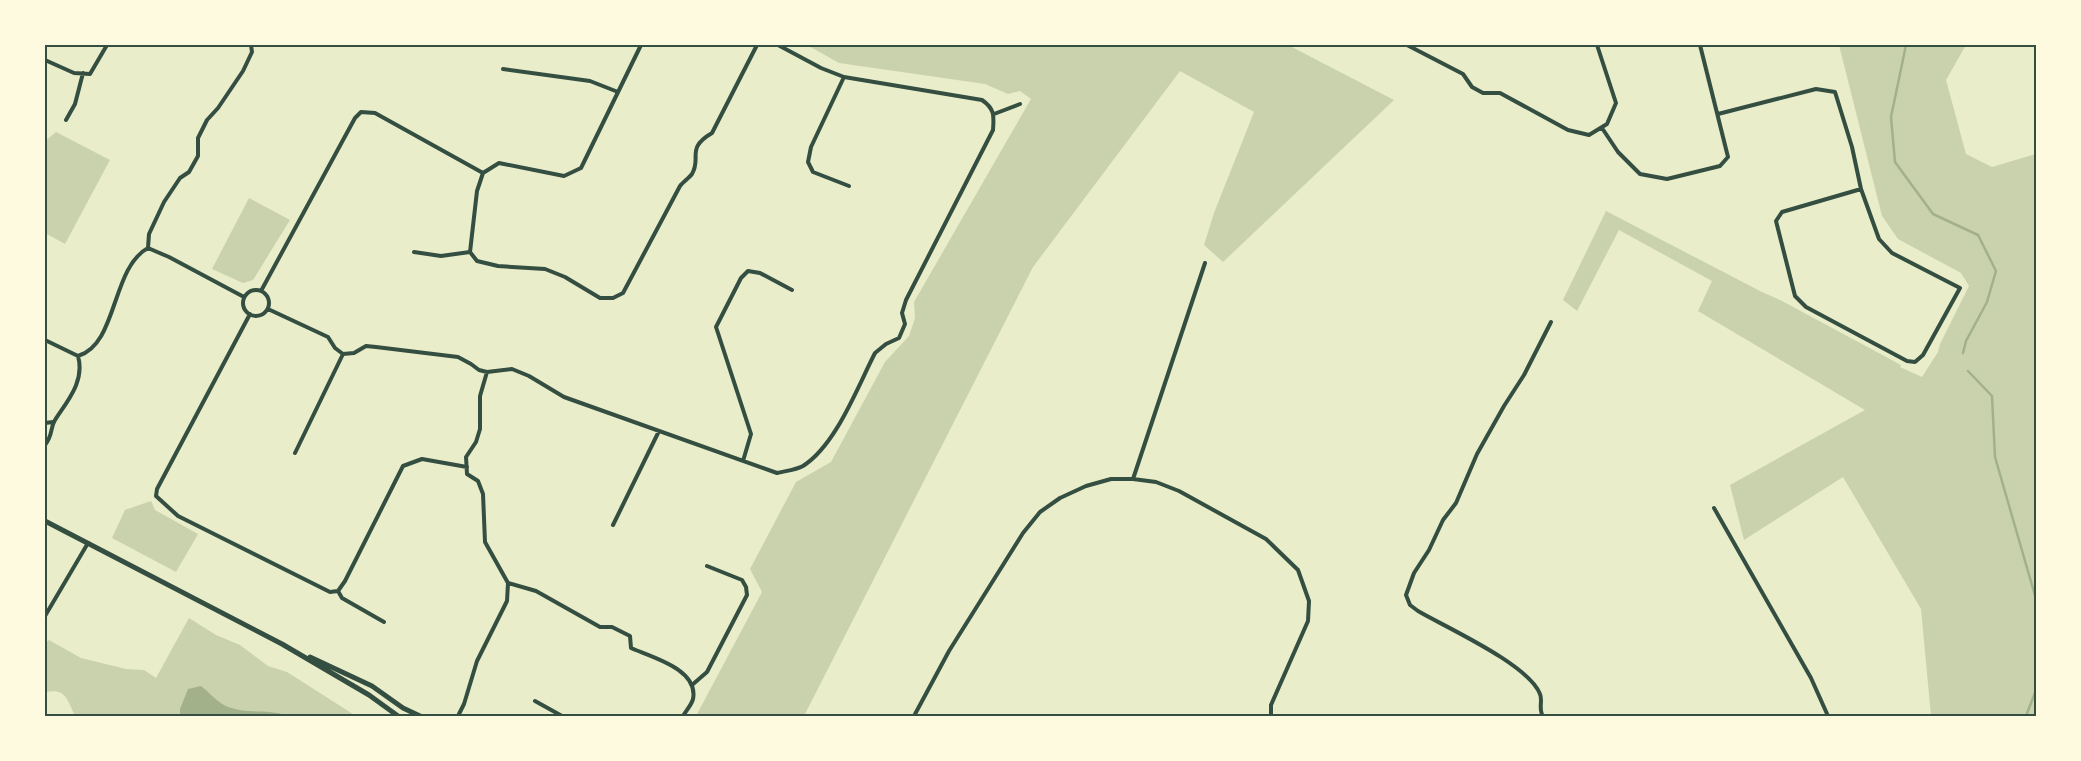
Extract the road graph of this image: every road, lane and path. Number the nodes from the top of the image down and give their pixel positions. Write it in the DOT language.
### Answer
graph roads {
  1 [pos="107,45"];
  2 [pos="251,45"];
  3 [pos="641,45"];
  4 [pos="757,45"];
  5 [pos="778,45"];
  6 [pos="1407,45"];
  7 [pos="1597,45"];
  8 [pos="1700,45"];
  9 [pos="45,60"];
  10 [pos="503,69"];
  11 [pos="83,73"];
  12 [pos="844,77"];
  13 [pos="618,92"];
  14 [pos="1020,104"];
  15 [pos="994,114"];
  16 [pos="1718,114"];
  17 [pos="66,120"];
  18 [pos="1602,128"];
  19 [pos="483,173"];
  20 [pos="849,186"];
  21 [pos="1861,189"];
  22 [pos="148,248"];
  23 [pos="414,252"];
  24 [pos="470,252"];
  25 [pos="1205,263"];
  26 [pos="262,290"];
  27 [pos="792,290"];
  28 [pos="244,297"];
  29 [pos="268,309"];
  30 [pos="250,314"];
  31 [pos="1550,322"];
  32 [pos="45,340"];
  33 [pos="343,354"];
  34 [pos="78,356"];
  35 [pos="486,372"];
  36 [pos="54,422"];
  37 [pos="45,423"];
  38 [pos="659,431"];
  39 [pos="45,445"];
  40 [pos="295,453"];
  41 [pos="742,461"];
  42 [pos="467,467"];
  43 [pos="1133,479"];
  44 [pos="1714,508"];
  45 [pos="45,521"];
  46 [pos="613,525"];
  47 [pos="88,543"];
  48 [pos="707,566"];
  49 [pos="508,583"];
  50 [pos="338,591"];
  51 [pos="45,616"];
  52 [pos="384,622"];
  53 [pos="282,644"];
  54 [pos="692,685"];
  55 [pos="535,701"];
  56 [pos="398,716"];
  57 [pos="420,716"];
  58 [pos="458,716"];
  59 [pos="562,716"];
  60 [pos="683,716"];
  61 [pos="914,716"];
  62 [pos="1271,716"];
  63 [pos="1543,716"];
  64 [pos="1828,716"];
  1 -- 11 [label="street"];
  2 -- 22 [label="street"];
  3 -- 13 [label="street"];
  4 -- 24 [label="street"];
  5 -- 12 [label="street"];
  6 -- 18 [label="street"];
  7 -- 18 [label="street"];
  8 -- 16 [label="street"];
  9 -- 11 [label="street"];
  10 -- 13 [label="street"];
  11 -- 17 [label="street"];
  12 -- 15 [label="street"];
  12 -- 20 [label="street"];
  13 -- 19 [label="street"];
  14 -- 15 [label="street"];
  15 -- 41 [label="street"];
  16 -- 18 [label="street"];
  16 -- 21 [label="street"];
  19 -- 24 [label="street"];
  19 -- 26 [label="street"];
  21 -- 21 [label="street"];
  22 -- 28 [label="street"];
  22 -- 34 [label="street"];
  23 -- 24 [label="street"];
  25 -- 43 [label="street"];
  26 -- 28 [label="street"];
  26 -- 29 [label="street"];
  27 -- 41 [label="street"];
  28 -- 30 [label="street"];
  29 -- 30 [label="street"];
  29 -- 33 [label="street"];
  30 -- 50 [label="street"];
  31 -- 63 [label="street"];
  32 -- 34 [label="street"];
  33 -- 35 [label="street"];
  33 -- 40 [label="street"];
  34 -- 36 [label="street"];
  35 -- 38 [label="street"];
  35 -- 42 [label="street"];
  36 -- 37 [label="street"];
  36 -- 39 [label="street"];
  38 -- 41 [label="street"];
  38 -- 46 [label="street"];
  42 -- 49 [label="street"];
  42 -- 50 [label="street"];
  43 -- 61 [label="street"];
  43 -- 62 [label="street"];
  44 -- 64 [label="street"];
  45 -- 47 [label="street"];
  47 -- 51 [label="street"];
  47 -- 53 [label="street"];
  48 -- 54 [label="street"];
  49 -- 54 [label="street"];
  49 -- 58 [label="street"];
  50 -- 52 [label="street"];
  53 -- 56 [label="street"];
  53 -- 57 [label="street"];
  54 -- 60 [label="street"];
  55 -- 59 [label="street"];
}
